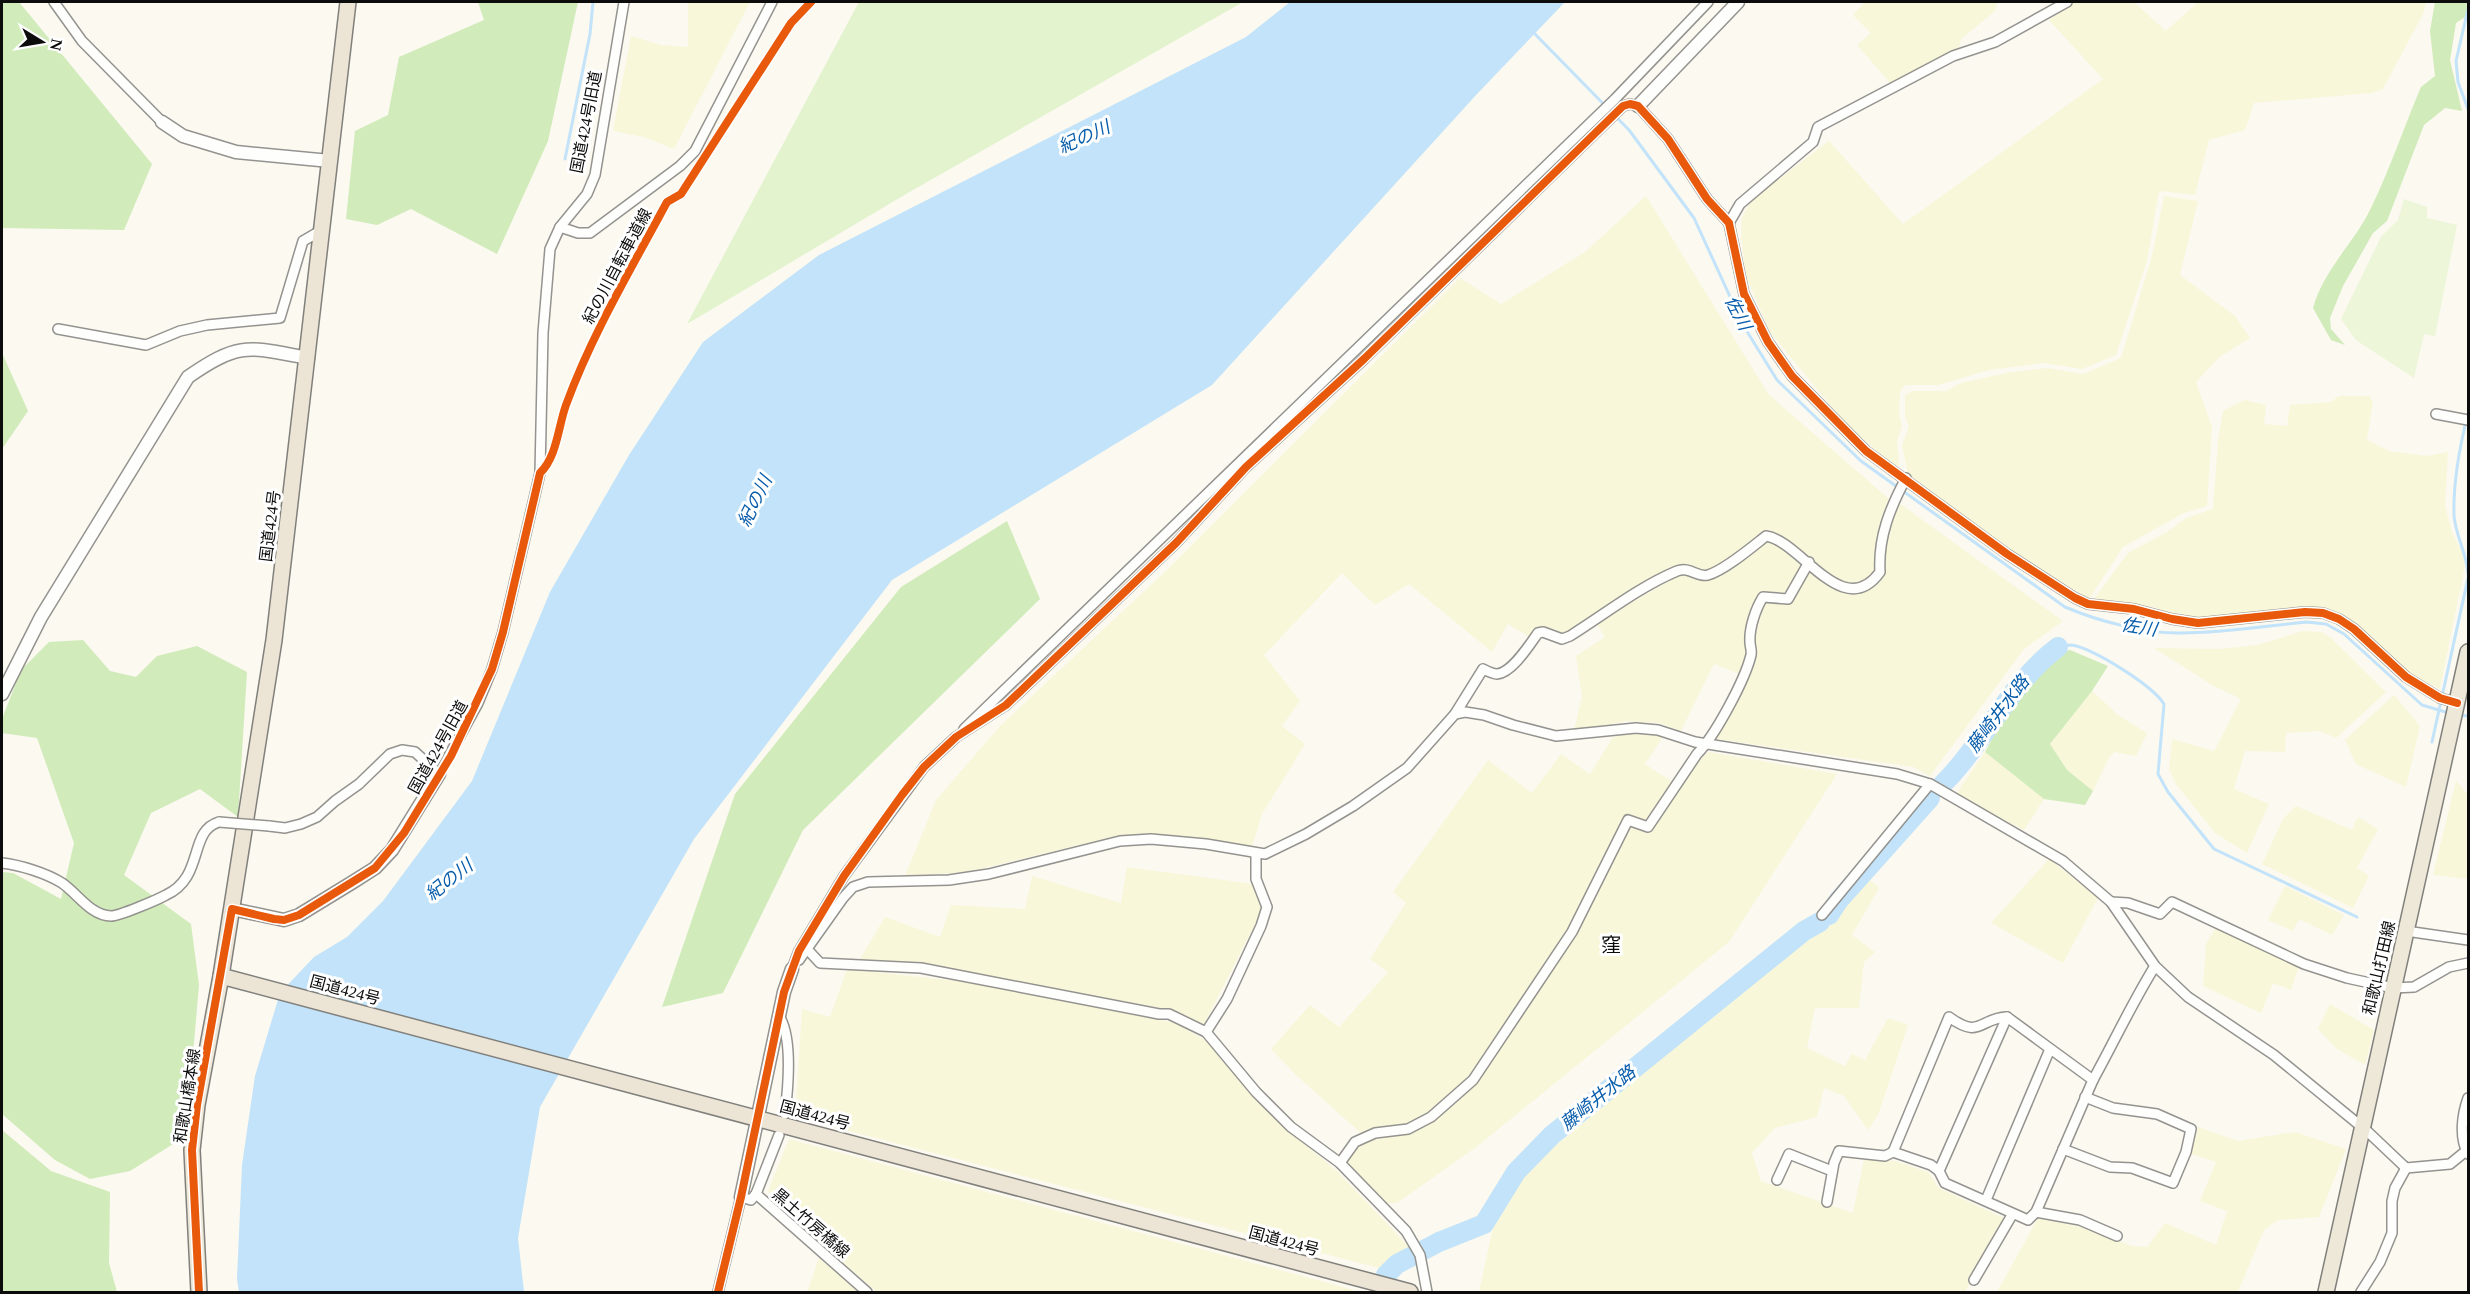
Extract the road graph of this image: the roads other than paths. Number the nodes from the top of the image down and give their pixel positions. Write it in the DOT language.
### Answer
graph roads {
  1 [pos="54,2"];
  2 [pos="348,2"];
  3 [pos="624,2"];
  4 [pos="772,2"];
  5 [pos="1708,2"];
  6 [pos="1738,2"];
  7 [pos="2067,2"];
  8 [pos="1638,106"];
  9 [pos="162,122"];
  10 [pos="330,161"];
  11 [pos="1729,224"];
  12 [pos="560,227"];
  13 [pos="322,230"];
  14 [pos="58,328"];
  15 [pos="308,358"];
  16 [pos="2436,414"];
  17 [pos="2469,420"];
  18 [pos="1905,480"];
  19 [pos="1809,562"];
  20 [pos="2469,652"];
  21 [pos="2,694"];
  22 [pos="2457,707"];
  23 [pos="1455,714"];
  24 [pos="956,737"];
  25 [pos="1708,744"];
  26 [pos="440,774"];
  27 [pos="1930,784"];
  28 [pos="1256,854"];
  29 [pos="2,863"];
  30 [pos="2111,902"];
  31 [pos="232,909"];
  32 [pos="1822,915"];
  33 [pos="2406,931"];
  34 [pos="2469,940"];
  35 [pos="807,949"];
  36 [pos="2469,963"];
  37 [pos="2155,966"];
  38 [pos="792,969"];
  39 [pos="221,975"];
  40 [pos="2392,988"];
  41 [pos="779,1016"];
  42 [pos="2007,1017"];
  43 [pos="1206,1032"];
  44 [pos="2050,1049"];
  45 [pos="2093,1080"];
  46 [pos="2085,1097"];
  47 [pos="2469,1098"];
  48 [pos="785,1114"];
  49 [pos="757,1118"];
  50 [pos="2362,1128"];
  51 [pos="779,1135"];
  52 [pos="2064,1149"];
  53 [pos="1893,1152"];
  54 [pos="2467,1152"];
  55 [pos="1340,1163"];
  56 [pos="2406,1168"];
  57 [pos="1832,1171"];
  58 [pos="1939,1171"];
  59 [pos="1777,1180"];
  60 [pos="756,1194"];
  61 [pos="741,1197"];
  62 [pos="1986,1200"];
  63 [pos="1827,1202"];
  64 [pos="2036,1212"];
  65 [pos="2012,1215"];
  66 [pos="2117,1236"];
  67 [pos="1974,1280"];
  68 [pos="199,1293"];
  69 [pos="718,1293"];
  70 [pos="867,1293"];
  71 [pos="1410,1293"];
  72 [pos="1427,1293"];
  73 [pos="2326,1293"];
  74 [pos="2361,1293"];
  1 -- 9 [label="street"];
  2 -- 10 [label="highway, 国道424号"];
  3 -- 12 [label="street, 国道424号旧道"];
  4 -- 12 [label="street"];
  5 -- 24 [label="street"];
  6 -- 8 [label="street"];
  7 -- 11 [label="street"];
  8 -- 11 [label="street"];
  8 -- 24 [label="street"];
  9 -- 10 [label="street"];
  10 -- 13 [label="highway, 国道424号"];
  11 -- 18 [label="street"];
  12 -- 26 [label="street, 国道424号旧道"];
  13 -- 14 [label="street"];
  13 -- 15 [label="highway, 国道424号"];
  15 -- 21 [label="street"];
  15 -- 31 [label="highway, 国道424号"];
  16 -- 17 [label="street"];
  18 -- 19 [label="street"];
  18 -- 22 [label="street"];
  19 -- 23 [label="street"];
  19 -- 25 [label="street"];
  20 -- 22 [label="main road, 和歌山打田線"];
  22 -- 33 [label="main road, 和歌山打田線"];
  23 -- 25 [label="street"];
  23 -- 28 [label="street"];
  24 -- 38 [label="street"];
  25 -- 27 [label="street"];
  25 -- 55 [label="street"];
  26 -- 29 [label="street, bridge"];
  26 -- 31 [label="street, 国道424号旧道"];
  27 -- 30 [label="street"];
  27 -- 32 [label="street"];
  28 -- 35 [label="street"];
  28 -- 43 [label="street"];
  30 -- 37 [label="street"];
  30 -- 40 [label="street"];
  31 -- 39 [label="highway, 国道424号"];
  33 -- 34 [label="street"];
  33 -- 40 [label="main road, 和歌山打田線"];
  35 -- 38 [label="street"];
  35 -- 43 [label="street"];
  36 -- 40 [label="street"];
  37 -- 45 [label="street"];
  37 -- 50 [label="street"];
  38 -- 41 [label="street"];
  39 -- 49 [label="highway, 国道424号"];
  39 -- 68 [label="main road, 和歌山橋本線"];
  40 -- 50 [label="main road, 和歌山打田線"];
  41 -- 48 [label="street"];
  41 -- 49 [label="street"];
  42 -- 44 [label="street"];
  42 -- 53 [label="street"];
  42 -- 58 [label="street"];
  43 -- 55 [label="street"];
  44 -- 45 [label="street"];
  44 -- 62 [label="street"];
  45 -- 46 [label="street"];
  46 -- 52 [label="street"];
  46 -- 52 [label="street"];
  47 -- 54 [label="street"];
  49 -- 61 [label="street"];
  49 -- 71 [label="highway, 国道424号"];
  50 -- 56 [label="street"];
  50 -- 73 [label="main road, 和歌山打田線"];
  51 -- 60 [label="street, 黒土竹房橋線"];
  52 -- 64 [label="street"];
  53 -- 57 [label="street"];
  53 -- 58 [label="street"];
  54 -- 56 [label="street"];
  55 -- 72 [label="street"];
  56 -- 74 [label="street"];
  57 -- 59 [label="street"];
  57 -- 63 [label="street"];
  58 -- 62 [label="street"];
  60 -- 61 [label="street"];
  60 -- 70 [label="street, 黒土竹房橋線"];
  61 -- 69 [label="street"];
  62 -- 65 [label="street"];
  64 -- 65 [label="street"];
  64 -- 66 [label="street"];
  65 -- 67 [label="street"];
}
